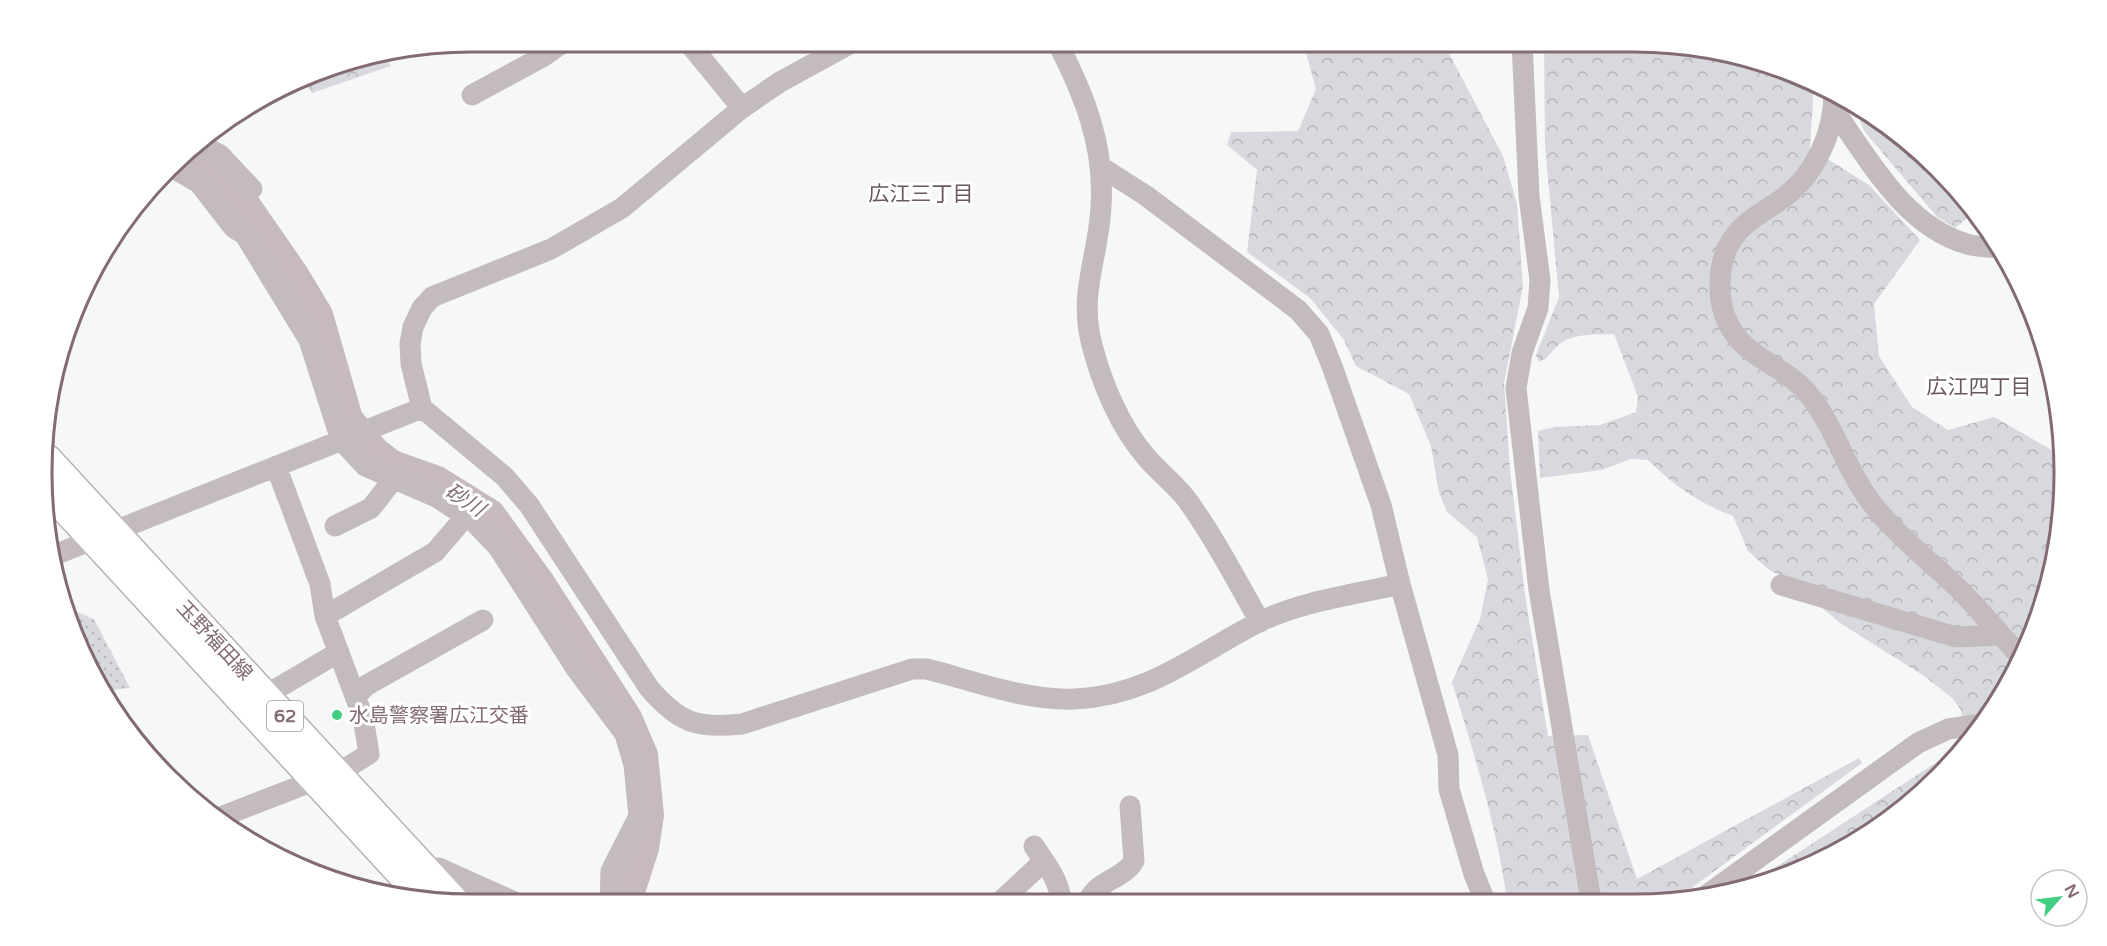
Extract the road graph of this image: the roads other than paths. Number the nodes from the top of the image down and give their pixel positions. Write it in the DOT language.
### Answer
graph roads {
  1 [pos="550,52"];
  2 [pos="696,52"];
  3 [pos="835,52"];
  4 [pos="1062,52"];
  5 [pos="1522,52"];
  6 [pos="472,95"];
  7 [pos="1834,103"];
  8 [pos="1837,105"];
  9 [pos="742,108"];
  10 [pos="207,148"];
  11 [pos="1101,167"];
  12 [pos="180,172"];
  13 [pos="252,189"];
  14 [pos="1988,247"];
  15 [pos="422,408"];
  16 [pos="342,440"];
  17 [pos="52,465"];
  18 [pos="276,466"];
  19 [pos="393,480"];
  20 [pos="53,495"];
  21 [pos="466,516"];
  22 [pos="335,526"];
  23 [pos="104,536"];
  24 [pos="61,553"];
  25 [pos="1400,584"];
  26 [pos="1781,585"];
  27 [pos="325,616"];
  28 [pos="483,621"];
  29 [pos="1260,622"];
  30 [pos="2001,635"];
  31 [pos="2015,650"];
  32 [pos="339,652"];
  33 [pos="266,695"];
  34 [pos="355,697"];
  35 [pos="1970,726"];
  36 [pos="327,776"];
  37 [pos="1130,806"];
  38 [pos="227,814"];
  39 [pos="423,882"];
  40 [pos="1723,883"];
  41 [pos="441,893"];
  42 [pos="497,894"];
  43 [pos="610,894"];
  44 [pos="1006,894"];
  45 [pos="1060,894"];
  46 [pos="1093,894"];
  47 [pos="1482,894"];
  48 [pos="1590,894"];
  1 -- 6 [label="street"];
  2 -- 9 [label="street"];
  3 -- 9 [label="street"];
  4 -- 11 [label="street"];
  5 -- 48 [label="street"];
  7 -- 30 [label="street"];
  8 -- 14 [label="street"];
  9 -- 15 [label="street"];
  10 -- 13 [label="street"];
  11 -- 25 [label="street"];
  11 -- 29 [label="street"];
  12 -- 16 [label="street"];
  15 -- 16 [label="street"];
  15 -- 29 [label="street"];
  16 -- 18 [label="street"];
  16 -- 19 [label="street"];
  17 -- 23 [label="main road, 玉野福田線 / 62"];
  18 -- 23 [label="street"];
  18 -- 27 [label="street"];
  19 -- 21 [label="street"];
  19 -- 22 [label="street"];
  20 -- 23 [label="main road, 玉野福田線 / 62"];
  21 -- 27 [label="street"];
  21 -- 43 [label="street"];
  23 -- 24 [label="street"];
  23 -- 33 [label="main road, 玉野福田線 / 62"];
  23 -- 36 [label="main road, 玉野福田線 / 62"];
  25 -- 29 [label="street"];
  25 -- 47 [label="street"];
  26 -- 30 [label="street"];
  27 -- 32 [label="street"];
  28 -- 34 [label="street"];
  30 -- 31 [label="street"];
  32 -- 33 [label="street"];
  32 -- 34 [label="street"];
  33 -- 36 [label="main road, 玉野福田線 / 62"];
  34 -- 36 [label="street"];
  35 -- 40 [label="street"];
  36 -- 38 [label="street"];
  36 -- 39 [label="main road, 玉野福田線 / 62"];
  37 -- 46 [label="street"];
  39 -- 41 [label="main road, 玉野福田線 / 62"];
  39 -- 42 [label="street"];
  44 -- 45 [label="street"];
}
